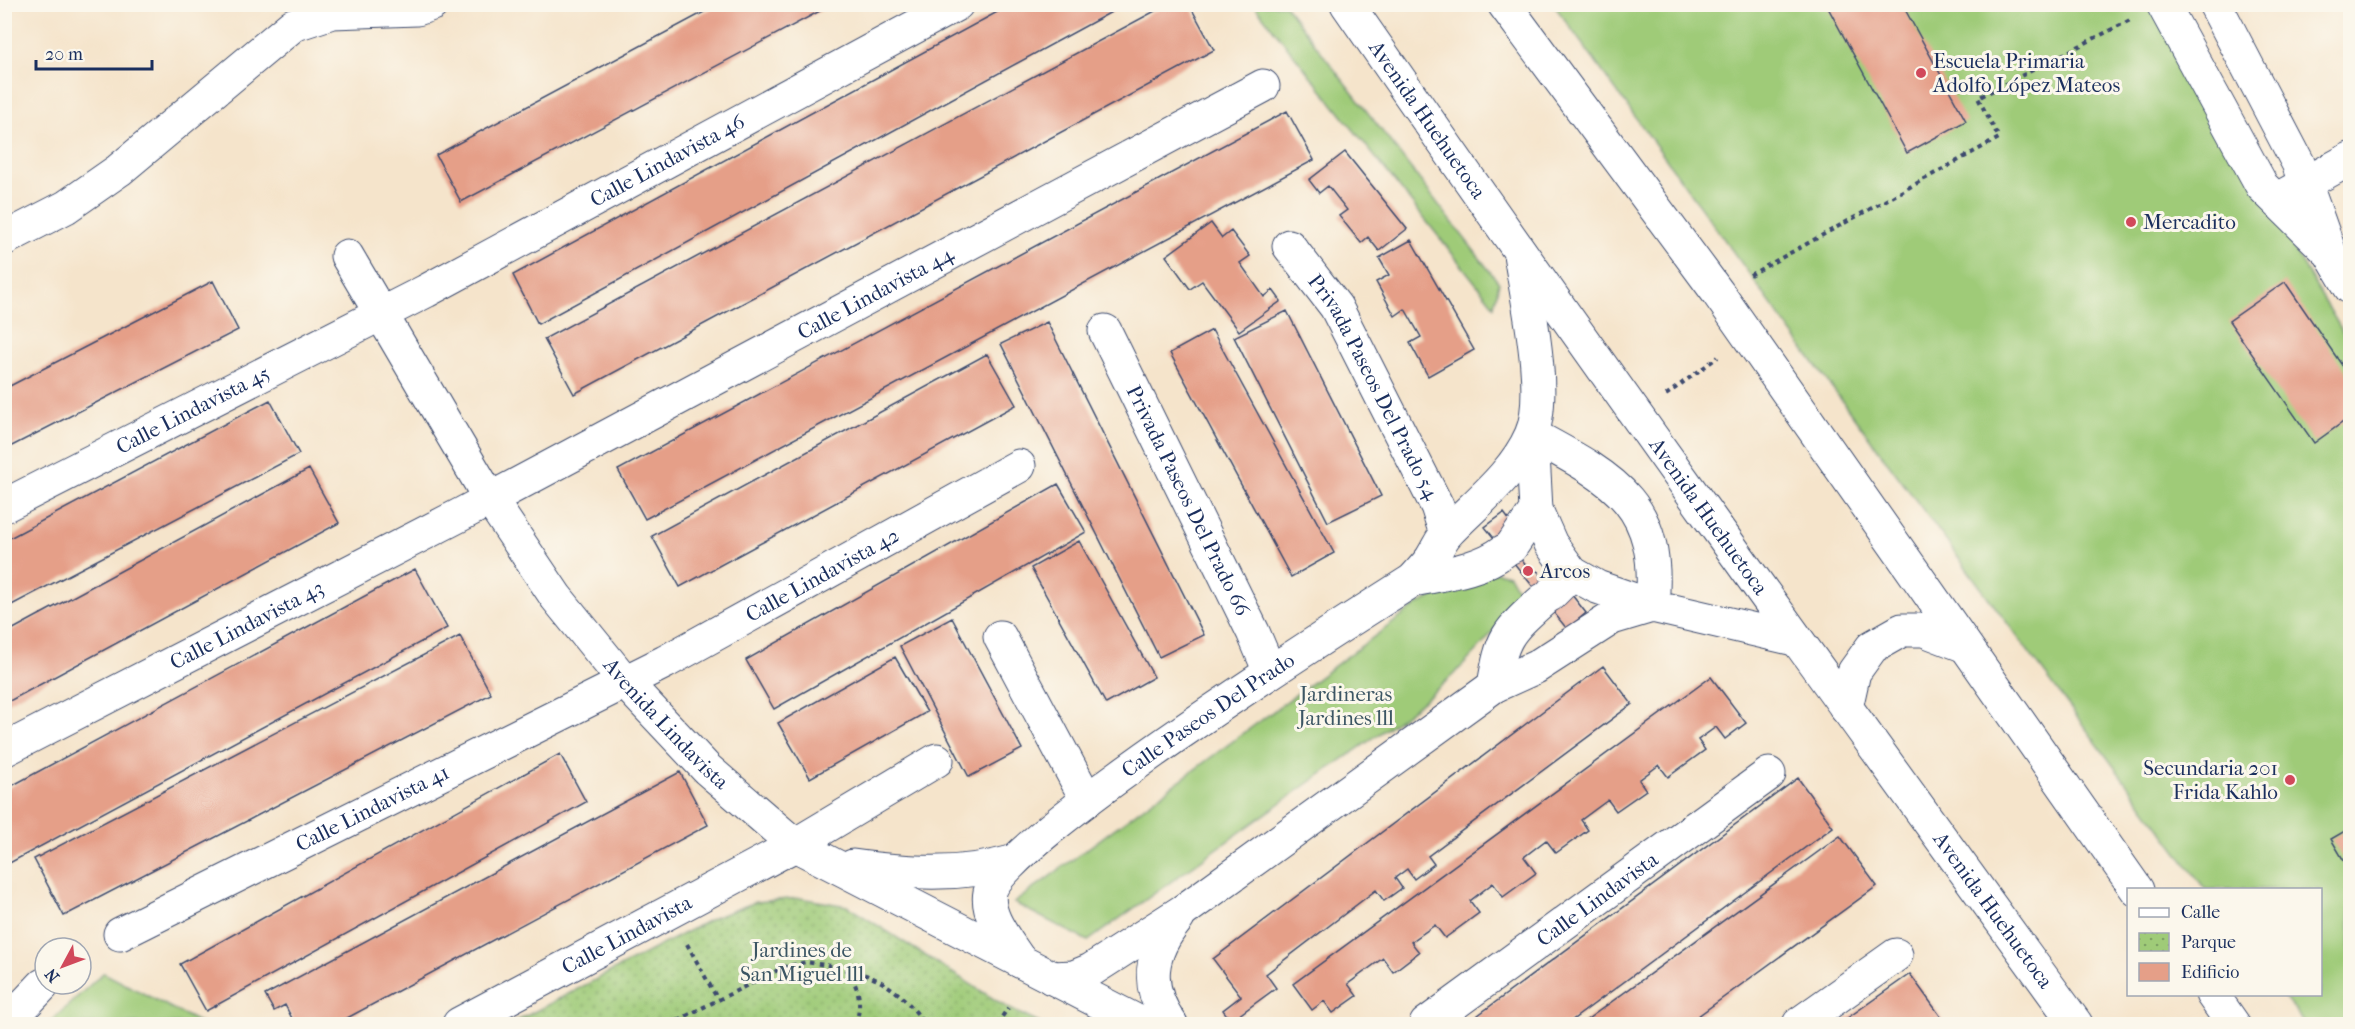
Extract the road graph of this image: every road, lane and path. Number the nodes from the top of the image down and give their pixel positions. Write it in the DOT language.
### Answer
graph roads {
  1 [pos="432,4"];
  2 [pos="957,4"];
  3 [pos="1347,4"];
  4 [pos="1504,4"];
  5 [pos="2216,4"];
  6 [pos="2150,10"];
  7 [pos="1263,87"];
  8 [pos="2350,159"];
  9 [pos="2307,183"];
  10 [pos="2275,200"];
  11 [pos="4,239"];
  12 [pos="1289,246"];
  13 [pos="2330,253"];
  14 [pos="1520,254"];
  15 [pos="347,256"];
  16 [pos="2350,287"];
  17 [pos="1718,293"];
  18 [pos="379,314"];
  19 [pos="1105,331"];
  20 [pos="1748,335"];
  21 [pos="1636,417"];
  22 [pos="1532,435"];
  23 [pos="1019,466"];
  24 [pos="490,499"];
  25 [pos="4,506"];
  26 [pos="1536,510"];
  27 [pos="1446,534"];
  28 [pos="1413,580"];
  29 [pos="1555,589"];
  30 [pos="1652,606"];
  31 [pos="1000,637"];
  32 [pos="1794,639"];
  33 [pos="1963,645"];
  34 [pos="1270,672"];
  35 [pos="625,682"];
  36 [pos="1494,686"];
  37 [pos="1846,708"];
  38 [pos="4,750"];
  39 [pos="937,760"];
  40 [pos="1768,774"];
  41 [pos="1087,800"];
  42 [pos="795,844"];
  43 [pos="1012,862"];
  44 [pos="831,863"];
  45 [pos="2136,888"];
  46 [pos="1183,911"];
  47 [pos="120,934"];
  48 [pos="682,935"];
  49 [pos="1896,955"];
  50 [pos="1020,962"];
  51 [pos="844,968"];
  52 [pos="1052,978"];
  53 [pos="33,996"];
  54 [pos="2213,996"];
  55 [pos="717,998"];
  56 [pos="1008,1008"];
  57 [pos="6,1024"];
  58 [pos="459,1024"];
  59 [pos="670,1024"];
  60 [pos="856,1024"];
  61 [pos="876,1024"];
  62 [pos="907,1024"];
  63 [pos="925,1024"];
  64 [pos="998,1024"];
  65 [pos="1142,1024"];
  66 [pos="1171,1024"];
  67 [pos="1426,1024"];
  68 [pos="1799,1024"];
  69 [pos="2076,1024"];
  70 [pos="2233,1024"];
  1 -- 11 [label="street"];
  2 -- 18 [label="street, Calle Lindavista 46"];
  3 -- 14 [label="street, Avenida Huehuetoca"];
  4 -- 17 [label="street"];
  5 -- 9 [label="street"];
  6 -- 10 [label="street"];
  6 -- 17 [label="path"];
  7 -- 24 [label="street, Calle Lindavista 44"];
  8 -- 9 [label="street"];
  9 -- 10 [label="street"];
  9 -- 13 [label="street"];
  10 -- 13 [label="street"];
  12 -- 27 [label="street, Privada Paseos Del Prado 54"];
  13 -- 16 [label="street"];
  14 -- 21 [label="street, Avenida Huehuetoca"];
  14 -- 22 [label="street, Calle Paseos Del Prado"];
  15 -- 18 [label="street, Avenida Lindavista"];
  17 -- 20 [label="street"];
  18 -- 24 [label="street, Avenida Lindavista"];
  18 -- 25 [label="street, Calle Lindavista 45"];
  19 -- 34 [label="street, Privada Paseos Del Prado 66"];
  20 -- 21 [label="path"];
  20 -- 33 [label="street"];
  21 -- 32 [label="street, Avenida Huehuetoca"];
  22 -- 26 [label="street, Calle Paseos Del Prado"];
  22 -- 27 [label="street, Calle Paseos Del Prado"];
  22 -- 30 [label="street"];
  23 -- 35 [label="street, Calle Lindavista 42"];
  24 -- 35 [label="street, Avenida Lindavista"];
  24 -- 38 [label="street, Calle Lindavista 43"];
  26 -- 28 [label="street, Calle Paseos Del Prado"];
  26 -- 29 [label="street"];
  27 -- 28 [label="street, Calle Paseos Del Prado"];
  28 -- 34 [label="street, Calle Paseos Del Prado"];
  29 -- 30 [label="street"];
  29 -- 36 [label="street"];
  30 -- 32 [label="street"];
  30 -- 36 [label="street"];
  31 -- 41 [label="street"];
  32 -- 37 [label="street, Avenida Huehuetoca"];
  33 -- 37 [label="street"];
  33 -- 45 [label="street"];
  34 -- 41 [label="street, Calle Paseos Del Prado"];
  35 -- 42 [label="street, Avenida Lindavista"];
  35 -- 47 [label="street, Calle Lindavista 41"];
  36 -- 46 [label="street"];
  37 -- 69 [label="street, Avenida Huehuetoca"];
  39 -- 42 [label="street, Calle Lindavista"];
  40 -- 67 [label="street, Calle Lindavista"];
  41 -- 43 [label="street, Calle Paseos Del Prado"];
  42 -- 44 [label="street, Avenida Lindavista"];
  42 -- 58 [label="street, Calle Lindavista"];
  43 -- 44 [label="street, Calle Paseos Del Prado"];
  43 -- 50 [label="street, Calle Paseos Del Prado"];
  44 -- 50 [label="street, Avenida Lindavista"];
  46 -- 52 [label="street"];
  46 -- 66 [label="street"];
  48 -- 55 [label="path"];
  49 -- 68 [label="street"];
  50 -- 52 [label="street, Avenida Lindavista"];
  51 -- 55 [label="path"];
  51 -- 60 [label="path"];
  51 -- 63 [label="path"];
  52 -- 65 [label="street, Avenida Lindavista"];
  53 -- 57 [label="street"];
  54 -- 70 [label="street"];
  55 -- 59 [label="path"];
  56 -- 64 [label="path"];
  61 -- 62 [label="path"];
}
